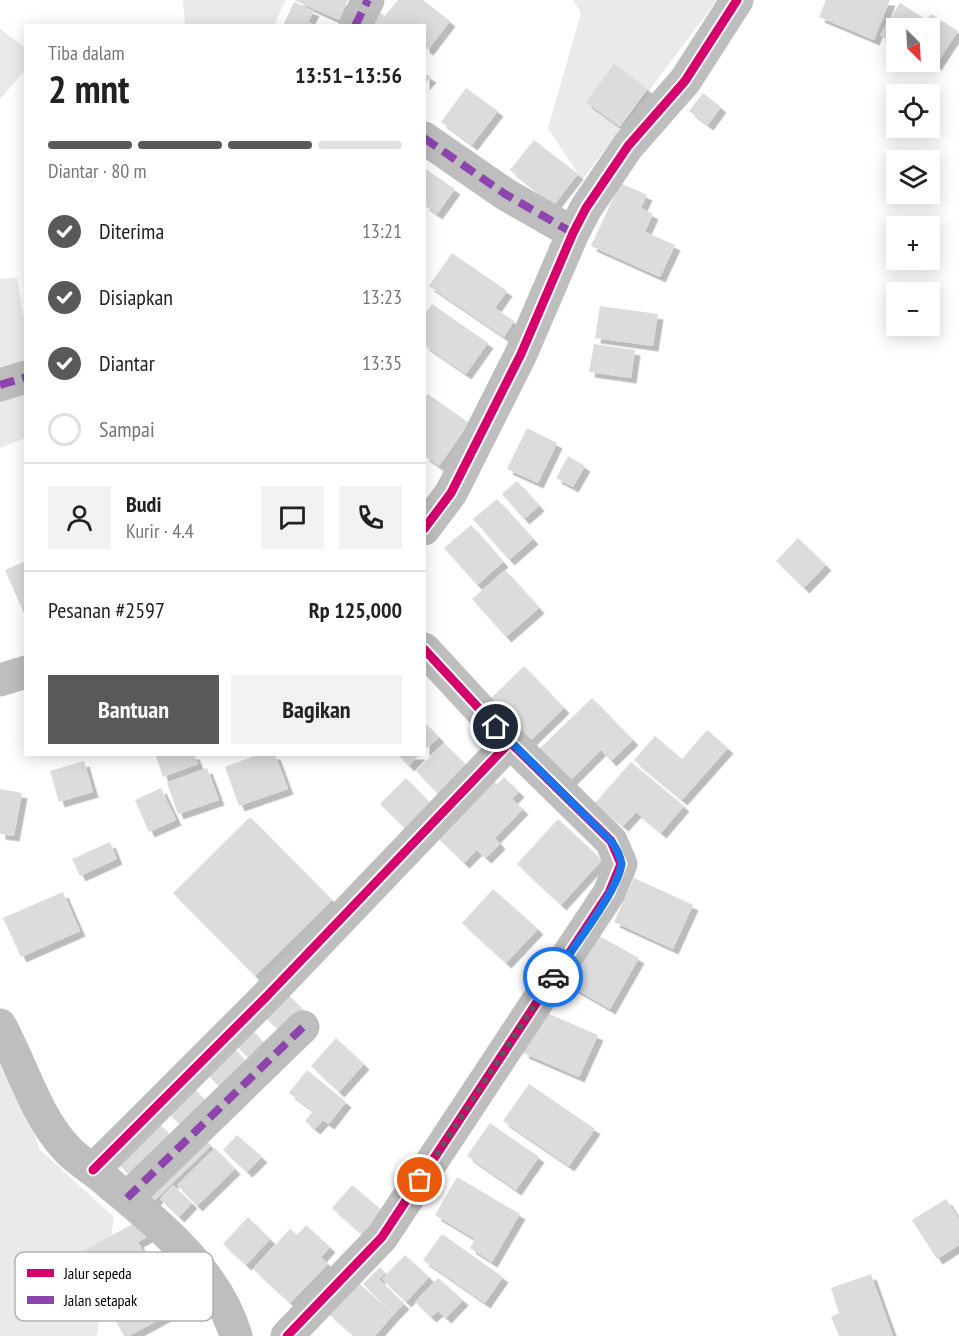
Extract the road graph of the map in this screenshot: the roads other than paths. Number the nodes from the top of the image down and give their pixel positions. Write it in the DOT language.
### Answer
graph roads {
  1 [pos="368,0"];
  2 [pos="737,0"];
  3 [pos="356,24"];
  4 [pos="426,139"];
  5 [pos="573,233"];
  6 [pos="24,378"];
  7 [pos="0,385"];
  8 [pos="426,526"];
  9 [pos="426,651"];
  10 [pos="24,673"];
  11 [pos="0,680"];
  12 [pos="510,742"];
  13 [pos="0,1025"];
  14 [pos="303,1027"];
  15 [pos="93,1170"];
  16 [pos="127,1198"];
  17 [pos="186,1252"];
  18 [pos="213,1289"];
  19 [pos="236,1336"];
  20 [pos="287,1336"];
  1 -- 3 [label="street"];
  2 -- 5 [label="street"];
  4 -- 5 [label="street"];
  5 -- 8 [label="street"];
  6 -- 7 [label="street"];
  9 -- 12 [label="street"];
  10 -- 11 [label="street"];
  12 -- 15 [label="street"];
  12 -- 20 [label="street"];
  13 -- 15 [label="street"];
  14 -- 16 [label="street"];
  15 -- 16 [label="street"];
  16 -- 17 [label="street"];
  18 -- 19 [label="street"];
}
